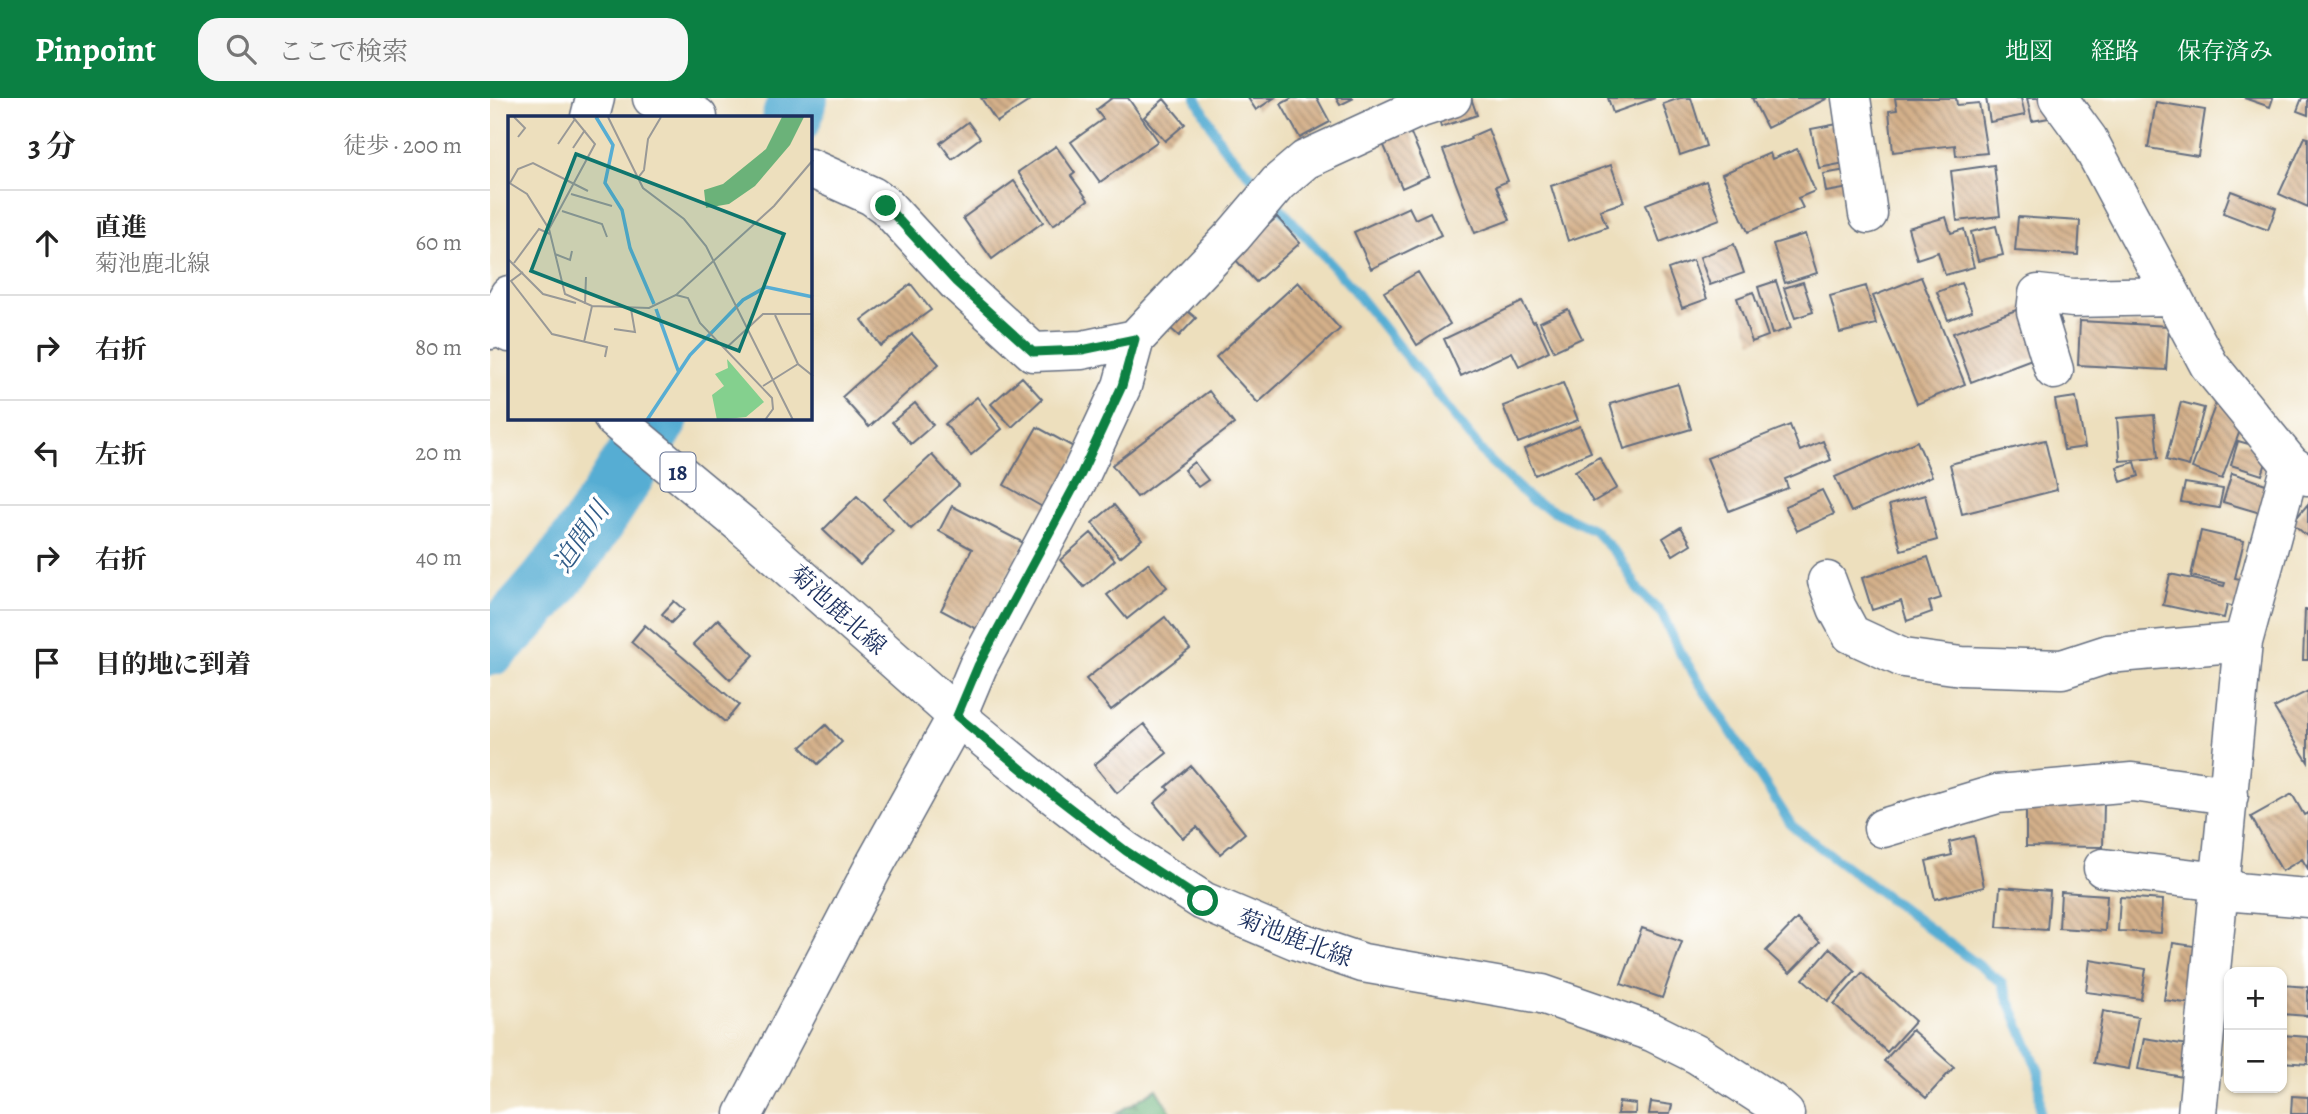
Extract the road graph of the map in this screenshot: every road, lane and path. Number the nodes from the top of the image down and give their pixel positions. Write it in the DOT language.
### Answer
graph roads {
  1 [pos="595,98"];
  2 [pos="653,98"];
  3 [pos="1851,98"];
  4 [pos="2058,98"];
  5 [pos="1440,100"];
  6 [pos="693,115"];
  7 [pos="590,116"];
  8 [pos="812,169"];
  9 [pos="1868,214"];
  10 [pos="2172,296"];
  11 [pos="1135,339"];
  12 [pos="2054,370"];
  13 [pos="615,420"];
  14 [pos="2294,456"];
  15 [pos="1827,580"];
  16 [pos="2242,642"];
  17 [pos="957,716"];
  18 [pos="2229,795"];
  19 [pos="1883,828"];
  20 [pos="2103,868"];
  21 [pos="2221,882"];
  22 [pos="2308,898"];
  23 [pos="1774,1110"];
  24 [pos="744,1114"];
  25 [pos="2197,1114"];
  1 -- 7 [label="street"];
  2 -- 6 [label="street"];
  3 -- 9 [label="street"];
  4 -- 10 [label="street"];
  5 -- 11 [label="street"];
  8 -- 11 [label="street"];
  10 -- 12 [label="street"];
  10 -- 14 [label="street"];
  11 -- 17 [label="street"];
  13 -- 17 [label="street, 菊池鹿北線 / 18"];
  14 -- 16 [label="street"];
  15 -- 16 [label="street"];
  16 -- 18 [label="street"];
  17 -- 23 [label="street, 菊池鹿北線 / 18"];
  17 -- 24 [label="street"];
  18 -- 19 [label="street"];
  18 -- 21 [label="street"];
  20 -- 21 [label="street"];
  21 -- 22 [label="street"];
  21 -- 25 [label="street"];
}
